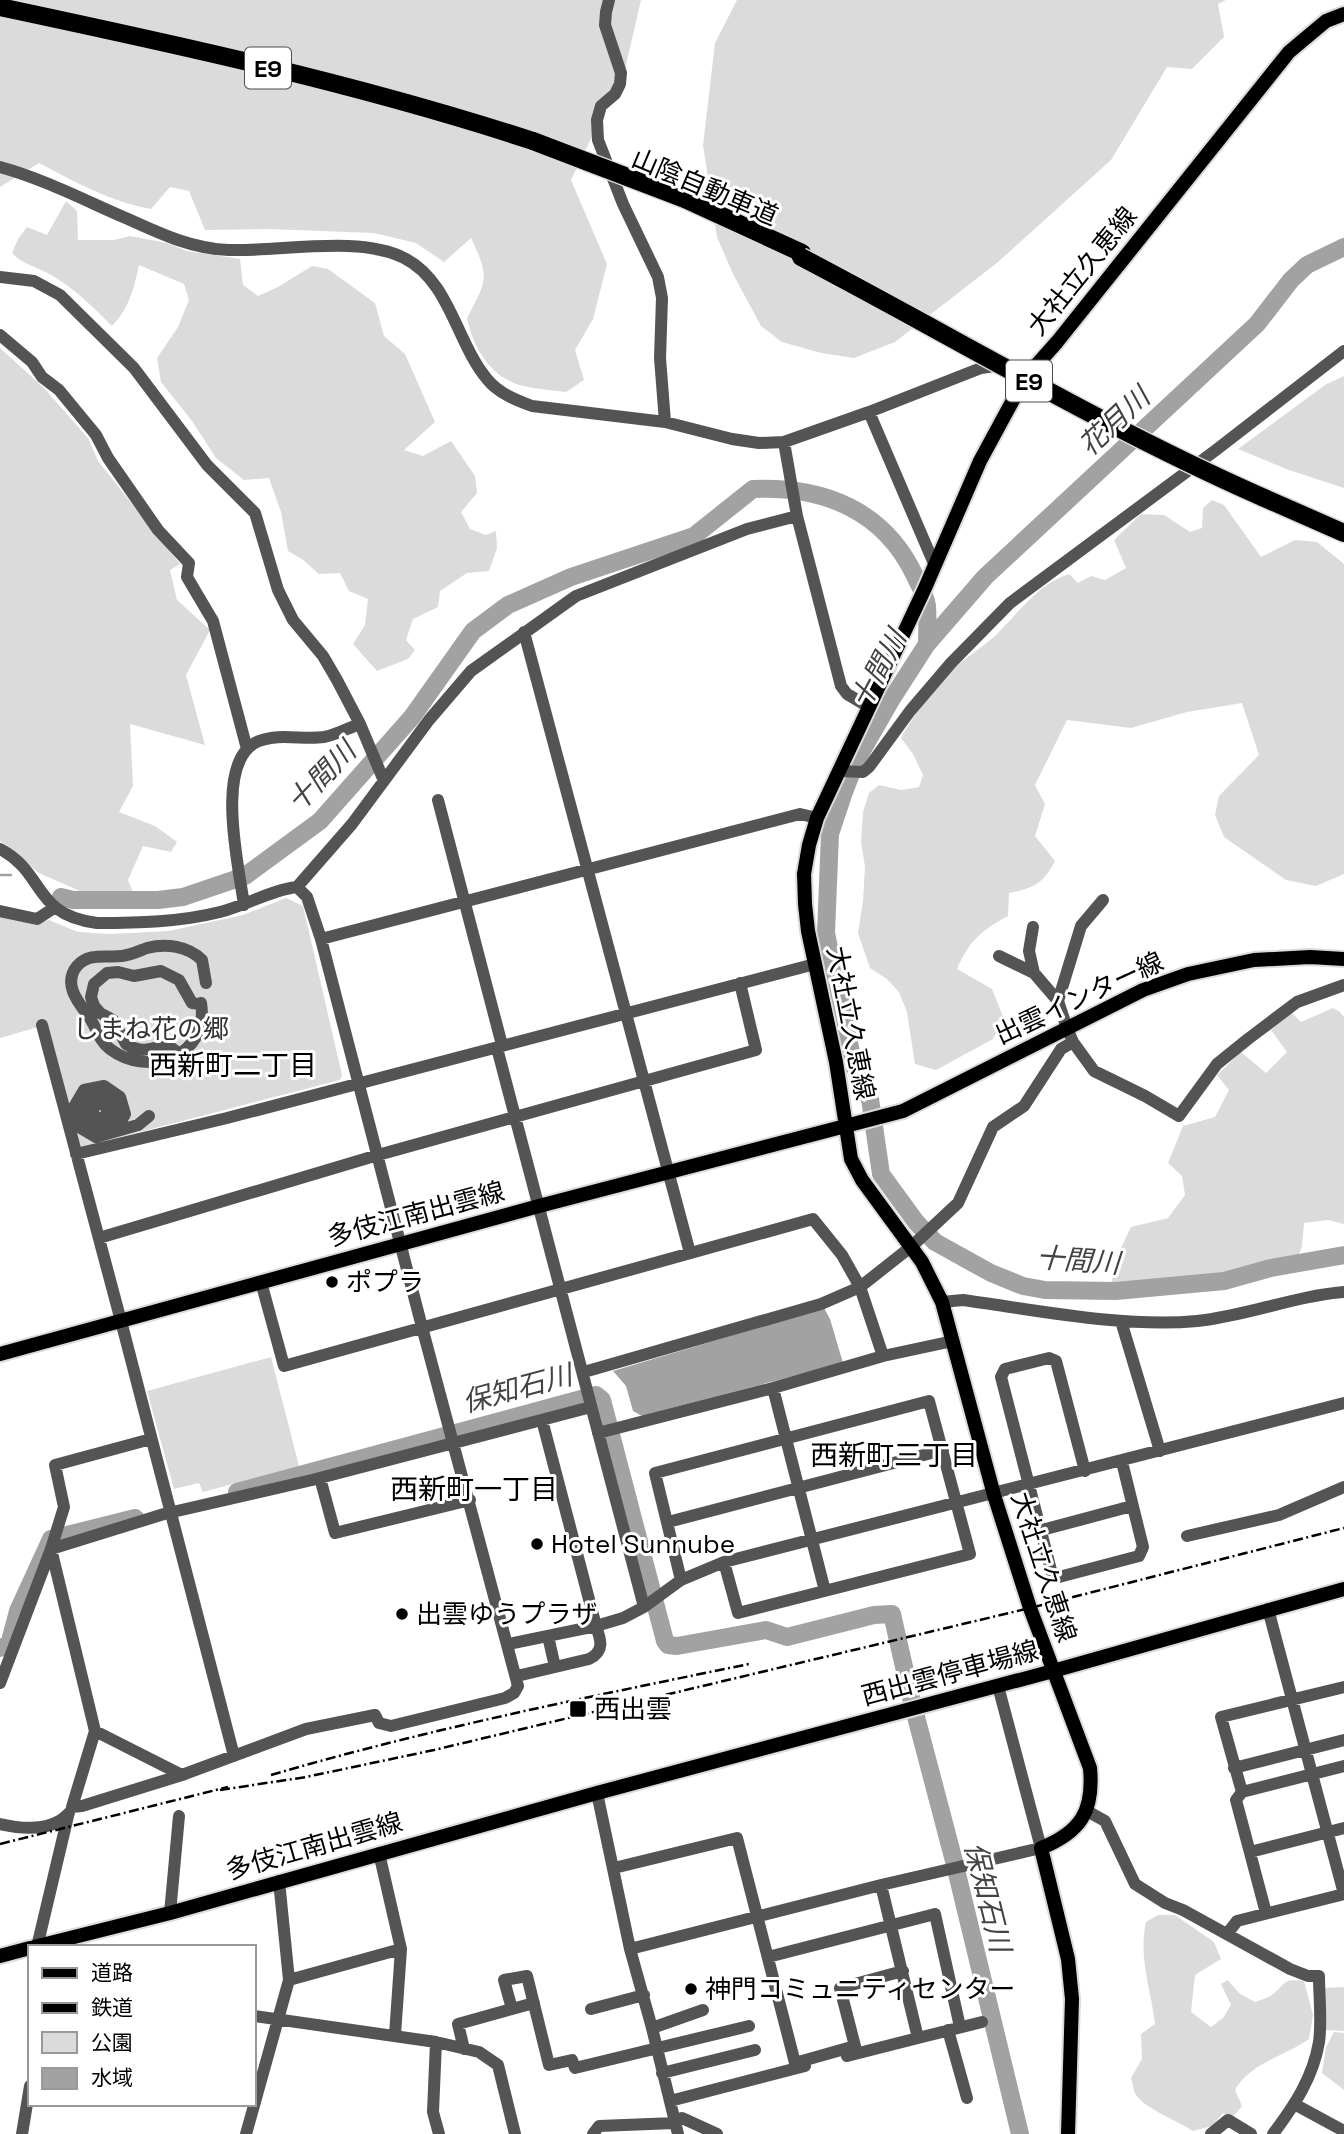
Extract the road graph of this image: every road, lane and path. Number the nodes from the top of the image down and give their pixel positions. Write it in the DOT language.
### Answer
graph roads {
  1 [pos="610,0"];
  2 [pos="0,7"];
  3 [pos="0,14"];
  4 [pos="1344,14"];
  5 [pos="532,144"];
  6 [pos="0,167"];
  7 [pos="0,277"];
  8 [pos="0,335"];
  9 [pos="1344,351"];
  10 [pos="1025,378"];
  11 [pos="869,412"];
  12 [pos="665,422"];
  13 [pos="784,442"];
  14 [pos="1263,494"];
  15 [pos="797,516"];
  16 [pos="1344,525"];
  17 [pos="1344,533"];
  18 [pos="935,566"];
  19 [pos="524,632"];
  20 [pos="869,707"];
  21 [pos="359,724"];
  22 [pos="247,749"];
  23 [pos="840,771"];
  24 [pos="384,781"];
  25 [pos="438,800"];
  26 [pos="817,818"];
  27 [pos="0,849"];
  28 [pos="589,870"];
  29 [pos="298,887"];
  30 [pos="1103,900"];
  31 [pos="464,901"];
  32 [pos="244,905"];
  33 [pos="54,908"];
  34 [pos="0,911"];
  35 [pos="1033,927"];
  36 [pos="321,939"];
  37 [pos="999,956"];
  38 [pos="1344,960"];
  39 [pos="815,964"];
  40 [pos="1034,973"];
  41 [pos="206,983"];
  42 [pos="740,984"];
  43 [pos="1344,985"];
  44 [pos="1058,1001"];
  45 [pos="625,1012"];
  46 [pos="42,1025"];
  47 [pos="1070,1035"];
  48 [pos="499,1046"];
  49 [pos="177,1053"];
  50 [pos="644,1082"];
  51 [pos="358,1083"];
  52 [pos="117,1084"];
  53 [pos="101,1109"];
  54 [pos="149,1116"];
  55 [pos="515,1117"];
  56 [pos="846,1127"];
  57 [pos="76,1154"];
  58 [pos="377,1155"];
  59 [pos="668,1171"];
  60 [pos="539,1206"];
  61 [pos="99,1238"];
  62 [pos="401,1244"];
  63 [pos="912,1246"];
  64 [pos="690,1253"];
  65 [pos="261,1282"];
  66 [pos="860,1287"];
  67 [pos="559,1290"];
  68 [pos="1344,1292"];
  69 [pos="942,1302"];
  70 [pos="121,1321"];
  71 [pos="1121,1321"];
  72 [pos="422,1327"];
  73 [pos="953,1341"];
  74 [pos="0,1354"];
  75 [pos="883,1356"];
  76 [pos="584,1372"];
  77 [pos="773,1388"];
  78 [pos="1344,1404"];
  79 [pos="591,1407"];
  80 [pos="542,1420"];
  81 [pos="598,1433"];
  82 [pos="785,1437"];
  83 [pos="151,1439"];
  84 [pos="455,1444"];
  85 [pos="943,1450"];
  86 [pos="1160,1451"];
  87 [pos="1122,1462"];
  88 [pos="1085,1471"];
  89 [pos="320,1478"];
  90 [pos="1029,1486"];
  91 [pos="1344,1487"];
  92 [pos="799,1488"];
  93 [pos="994,1494"];
  94 [pos="470,1500"];
  95 [pos="957,1502"];
  96 [pos="1132,1506"];
  97 [pos="170,1513"];
  98 [pos="668,1522"];
  99 [pos="1042,1530"];
  100 [pos="1187,1536"];
  101 [pos="811,1538"];
  102 [pos="51,1549"];
  103 [pos="724,1562"];
  104 [pos="681,1580"];
  105 [pos="1344,1589"];
  106 [pos="825,1591"];
  107 [pos="644,1607"];
  108 [pos="1268,1609"];
  109 [pos="596,1626"];
  110 [pos="548,1636"];
  111 [pos="508,1644"];
  112 [pos="555,1667"];
  113 [pos="1053,1671"];
  114 [pos="517,1676"];
  115 [pos="0,1684"];
  116 [pos="998,1686"];
  117 [pos="1344,1687"];
  118 [pos="1293,1701"];
  119 [pos="95,1731"];
  120 [pos="1344,1740"];
  121 [pos="1306,1749"];
  122 [pos="234,1756"];
  123 [pos="1344,1766"];
  124 [pos="1234,1768"];
  125 [pos="1312,1774"];
  126 [pos="183,1775"];
  127 [pos="602,1791"];
  128 [pos="1242,1792"];
  129 [pos="70,1811"];
  130 [pos="1087,1811"];
  131 [pos="179,1816"];
  132 [pos="0,1824"];
  133 [pos="1344,1828"];
  134 [pos="1328,1832"];
  135 [pos="1041,1848"];
  136 [pos="1250,1852"];
  137 [pos="379,1853"];
  138 [pos="614,1868"];
  139 [pos="279,1881"];
  140 [pos="881,1885"];
  141 [pos="1344,1894"];
  142 [pos="170,1913"];
  143 [pos="1266,1913"];
  144 [pos="758,1918"];
  145 [pos="889,1924"];
  146 [pos="1227,1934"];
  147 [pos="36,1945"];
  148 [pos="43,1945"];
  149 [pos="28,1949"];
  150 [pos="401,1949"];
  151 [pos="630,1949"];
  152 [pos="0,1956"];
  153 [pos="768,1957"];
  154 [pos="903,1971"];
  155 [pos="289,1980"];
  156 [pos="644,1996"];
  157 [pos="534,2003"];
  158 [pos="512,2009"];
  159 [pos="591,2009"];
  160 [pos="703,2010"];
  161 [pos="256,2016"];
  162 [pos="278,2020"];
  163 [pos="982,2022"];
  164 [pos="749,2026"];
  165 [pos="652,2028"];
  166 [pos="954,2029"];
  167 [pos="395,2035"];
  168 [pos="918,2038"];
  169 [pos="436,2042"];
  170 [pos="464,2049"];
  171 [pos="657,2049"];
  172 [pos="755,2050"];
  173 [pos="802,2064"];
  174 [pos="663,2073"];
  175 [pos="28,2098"];
  176 [pos="256,2098"];
  177 [pos="967,2098"];
  178 [pos="670,2101"];
  179 [pos="1296,2105"];
  180 [pos="254,2106"];
  181 [pos="675,2130"];
  182 [pos="1344,2131"];
  183 [pos="22,2134"];
  184 [pos="246,2134"];
  185 [pos="439,2134"];
  186 [pos="515,2134"];
  187 [pos="593,2134"];
  188 [pos="717,2134"];
  189 [pos="1068,2134"];
  190 [pos="1211,2134"];
  191 [pos="1251,2134"];
  192 [pos="1273,2134"];
  1 -- 12 [label="street"];
  2 -- 5 [label="highway, 山陰自動車道 / E9"];
  3 -- 5 [label="highway, 山陰自動車道 / E9"];
  4 -- 10 [label="main road, 大社立久恵線"];
  5 -- 14 [label="highway, 山陰自動車道 / E9, bridge"];
  6 -- 12 [label="street"];
  7 -- 21 [label="street"];
  8 -- 22 [label="street"];
  9 -- 23 [label="street"];
  10 -- 11 [label="street"];
  10 -- 18 [label="main road, 大社立久恵線"];
  11 -- 13 [label="street"];
  11 -- 18 [label="street"];
  12 -- 13 [label="street"];
  13 -- 15 [label="street"];
  14 -- 16 [label="highway, 山陰自動車道 / E9"];
  14 -- 17 [label="highway, 山陰自動車道 / E9"];
  15 -- 19 [label="street"];
  15 -- 20 [label="street"];
  18 -- 20 [label="main road, 大社立久恵線"];
  19 -- 24 [label="street"];
  19 -- 28 [label="street"];
  20 -- 23 [label="main road, 大社立久恵線"];
  21 -- 22 [label="street"];
  21 -- 24 [label="street"];
  22 -- 32 [label="street"];
  23 -- 26 [label="main road, 大社立久恵線"];
  24 -- 29 [label="street"];
  25 -- 31 [label="street"];
  26 -- 28 [label="street"];
  26 -- 39 [label="main road, 大社立久恵線"];
  27 -- 33 [label="street"];
  28 -- 31 [label="street"];
  28 -- 45 [label="street"];
  29 -- 32 [label="street"];
  29 -- 36 [label="street"];
  30 -- 44 [label="street"];
  31 -- 36 [label="street"];
  31 -- 48 [label="street"];
  32 -- 33 [label="street"];
  33 -- 34 [label="street"];
  35 -- 40 [label="street"];
  36 -- 51 [label="street"];
  37 -- 40 [label="street"];
  38 -- 47 [label="main road, 出雲インター線"];
  39 -- 42 [label="street"];
  39 -- 56 [label="main road, 大社立久恵線"];
  40 -- 44 [label="street"];
  41 -- 49 [label="street"];
  42 -- 45 [label="street"];
  42 -- 50 [label="street"];
  43 -- 47 [label="street"];
  44 -- 47 [label="street"];
  45 -- 48 [label="street"];
  45 -- 50 [label="street"];
  46 -- 57 [label="street"];
  47 -- 56 [label="main road, 出雲インター線"];
  47 -- 63 [label="street"];
  48 -- 51 [label="street"];
  48 -- 55 [label="street"];
  50 -- 55 [label="street"];
  50 -- 59 [label="street"];
  51 -- 57 [label="street"];
  51 -- 58 [label="street"];
  52 -- 53 [label="street"];
  53 -- 53 [label="street"];
  53 -- 54 [label="street"];
  55 -- 58 [label="street"];
  55 -- 60 [label="street"];
  56 -- 59 [label="main road, 多伎江南出雲線"];
  56 -- 63 [label="main road, 大社立久恵線"];
  57 -- 61 [label="street"];
  58 -- 61 [label="street"];
  58 -- 62 [label="street"];
  59 -- 60 [label="main road, 多伎江南出雲線"];
  59 -- 64 [label="street"];
  60 -- 62 [label="main road, 多伎江南出雲線"];
  60 -- 67 [label="street"];
  61 -- 70 [label="street"];
  62 -- 65 [label="main road, 多伎江南出雲線"];
  62 -- 72 [label="street"];
  63 -- 66 [label="street"];
  63 -- 69 [label="main road, 大社立久恵線"];
  64 -- 66 [label="street"];
  64 -- 67 [label="street"];
  65 -- 70 [label="main road, 多伎江南出雲線"];
  65 -- 72 [label="street"];
  66 -- 75 [label="street"];
  66 -- 76 [label="street"];
  67 -- 72 [label="street"];
  67 -- 76 [label="street"];
  68 -- 71 [label="street"];
  69 -- 71 [label="street"];
  69 -- 73 [label="main road, 大社立久恵線"];
  70 -- 74 [label="main road, 多伎江南出雲線"];
  70 -- 83 [label="street"];
  71 -- 86 [label="street"];
  72 -- 84 [label="street"];
  73 -- 75 [label="street"];
  73 -- 93 [label="main road, 大社立久恵線"];
  75 -- 77 [label="street"];
  76 -- 79 [label="street"];
  77 -- 81 [label="street"];
  77 -- 82 [label="street"];
  78 -- 86 [label="street"];
  79 -- 80 [label="street"];
  79 -- 81 [label="street"];
  80 -- 84 [label="street"];
  80 -- 109 [label="street"];
  81 -- 107 [label="street"];
  82 -- 85 [label="street"];
  82 -- 92 [label="street"];
  82 -- 98 [label="street"];
  83 -- 97 [label="street"];
  83 -- 102 [label="street"];
  84 -- 89 [label="street"];
  84 -- 94 [label="street"];
  85 -- 92 [label="street"];
  85 -- 95 [label="street"];
  86 -- 87 [label="street"];
  87 -- 88 [label="street"];
  87 -- 96 [label="street"];
  88 -- 90 [label="street"];
  88 -- 90 [label="street"];
  89 -- 94 [label="street"];
  89 -- 97 [label="street"];
  90 -- 93 [label="street"];
  90 -- 99 [label="street"];
  91 -- 100 [label="street"];
  92 -- 98 [label="street"];
  92 -- 101 [label="street"];
  93 -- 95 [label="street"];
  93 -- 113 [label="main road, 大社立久恵線"];
  94 -- 111 [label="street"];
  95 -- 101 [label="street"];
  95 -- 106 [label="street"];
  96 -- 99 [label="street"];
  96 -- 99 [label="street"];
  97 -- 102 [label="street"];
  97 -- 122 [label="street"];
  98 -- 104 [label="street"];
  101 -- 103 [label="street"];
  101 -- 106 [label="street"];
  102 -- 115 [label="street"];
  102 -- 119 [label="street"];
  103 -- 104 [label="street"];
  103 -- 106 [label="street"];
  104 -- 107 [label="street"];
  105 -- 108 [label="main road, 西出雲停車場線"];
  107 -- 109 [label="street"];
  108 -- 113 [label="main road, 西出雲停車場線"];
  108 -- 118 [label="street"];
  109 -- 110 [label="street"];
  109 -- 112 [label="street"];
  110 -- 111 [label="street"];
  110 -- 112 [label="street"];
  111 -- 114 [label="street"];
  112 -- 114 [label="street"];
  113 -- 116 [label="main road, 西出雲停車場線"];
  113 -- 130 [label="main road, 大社立久恵線"];
  114 -- 122 [label="street"];
  116 -- 127 [label="main road, 西出雲停車場線"];
  116 -- 135 [label="street"];
  117 -- 118 [label="street"];
  118 -- 121 [label="street"];
  118 -- 124 [label="street"];
  119 -- 126 [label="street"];
  119 -- 129 [label="street"];
  120 -- 121 [label="street"];
  121 -- 124 [label="street"];
  121 -- 125 [label="street"];
  122 -- 126 [label="street"];
  123 -- 125 [label="street"];
  124 -- 128 [label="street"];
  125 -- 128 [label="street"];
  125 -- 134 [label="street"];
  126 -- 129 [label="street"];
  127 -- 137 [label="main road, 多伎江南出雲線"];
  127 -- 138 [label="street"];
  128 -- 136 [label="street"];
  129 -- 132 [label="street"];
  129 -- 147 [label="street"];
  130 -- 135 [label="main road"];
  130 -- 146 [label="street"];
  131 -- 142 [label="street"];
  133 -- 134 [label="street"];
  134 -- 136 [label="street"];
  134 -- 141 [label="street"];
  135 -- 140 [label="street"];
  135 -- 189 [label="main road"];
  136 -- 143 [label="street"];
  137 -- 139 [label="main road, 多伎江南出雲線"];
  137 -- 150 [label="street"];
  138 -- 144 [label="street"];
  138 -- 151 [label="street"];
  139 -- 142 [label="main road, 多伎江南出雲線"];
  139 -- 155 [label="street"];
  140 -- 144 [label="street"];
  140 -- 145 [label="street"];
  141 -- 143 [label="street"];
  142 -- 148 [label="main road, 多伎江南出雲線"];
  143 -- 146 [label="street"];
  144 -- 151 [label="street"];
  144 -- 153 [label="street"];
  145 -- 153 [label="street"];
  145 -- 154 [label="street"];
  145 -- 166 [label="street"];
  146 -- 179 [label="street"];
  149 -- 152 [label="main road, 多伎江南出雲線"];
  150 -- 155 [label="street"];
  150 -- 167 [label="street"];
  151 -- 156 [label="street"];
  153 -- 173 [label="street"];
  154 -- 168 [label="street"];
  154 -- 173 [label="street"];
  155 -- 162 [label="street"];
  156 -- 159 [label="street"];
  156 -- 165 [label="street"];
  157 -- 158 [label="street"];
  157 -- 158 [label="street"];
  157 -- 171 [label="street"];
  158 -- 170 [label="street"];
  160 -- 165 [label="street"];
  161 -- 162 [label="street"];
  162 -- 167 [label="street"];
  162 -- 176 [label="street"];
  163 -- 166 [label="street"];
  164 -- 171 [label="street"];
  165 -- 171 [label="street"];
  166 -- 168 [label="street"];
  166 -- 177 [label="street"];
  167 -- 169 [label="street"];
  168 -- 173 [label="street"];
  169 -- 170 [label="street"];
  169 -- 185 [label="street"];
  170 -- 186 [label="street"];
  171 -- 174 [label="street"];
  172 -- 174 [label="street"];
  173 -- 178 [label="street"];
  174 -- 178 [label="street"];
  175 -- 183 [label="street"];
  178 -- 181 [label="street"];
  179 -- 182 [label="street"];
  179 -- 192 [label="street"];
  180 -- 184 [label="street"];
  181 -- 187 [label="street"];
  181 -- 188 [label="street"];
  190 -- 191 [label="street"];
}
